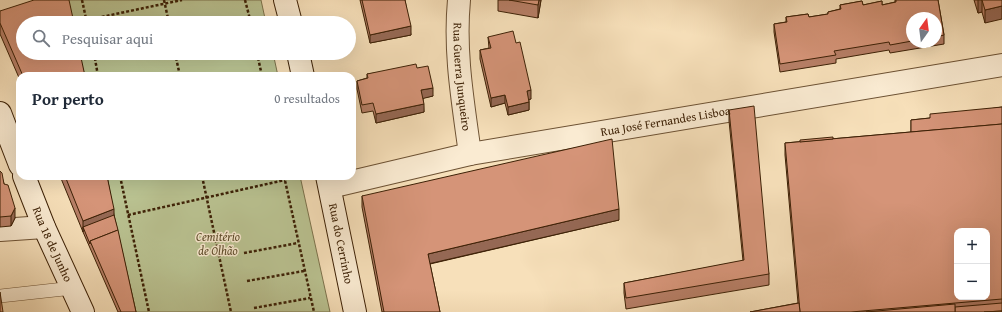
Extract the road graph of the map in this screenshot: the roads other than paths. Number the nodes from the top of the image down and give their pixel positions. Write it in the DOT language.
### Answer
graph roads {
  1 [pos="285,0"];
  2 [pos="459,0"];
  3 [pos="289,16"];
  4 [pos="300,60"];
  5 [pos="1002,65"];
  6 [pos="302,72"];
  7 [pos="0,113"];
  8 [pos="470,154"];
  9 [pos="16,155"];
  10 [pos="356,177"];
  11 [pos="26,180"];
  12 [pos="339,180"];
  13 [pos="329,182"];
  14 [pos="44,227"];
  15 [pos="0,230"];
  16 [pos="73,288"];
  17 [pos="0,296"];
  18 [pos="83,312"];
  19 [pos="355,312"];
  1 -- 3 [label="street"];
  2 -- 8 [label="street, Rua Guerra Junqueiro"];
  4 -- 6 [label="street"];
  5 -- 8 [label="street, Rua José Fernandes Lisboa"];
  7 -- 9 [label="street"];
  8 -- 10 [label="street, Rua José Fernandes Lisboa"];
  11 -- 14 [label="street, Rua 18 de Junho"];
  12 -- 13 [label="street, Rua José Fernandes Lisboa"];
  13 -- 19 [label="street, Rua do Cerrinho"];
  14 -- 15 [label="street"];
  14 -- 16 [label="street, Rua 18 de Junho"];
  16 -- 17 [label="lane"];
  16 -- 18 [label="street, Rua 18 de Junho"];
}
